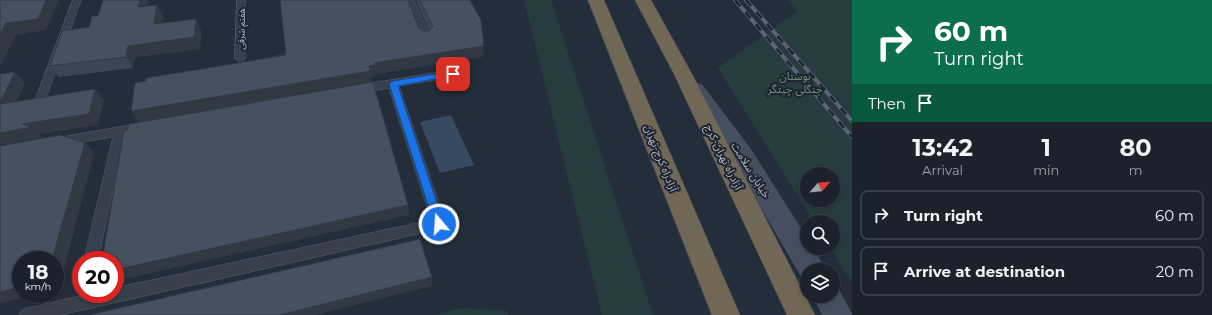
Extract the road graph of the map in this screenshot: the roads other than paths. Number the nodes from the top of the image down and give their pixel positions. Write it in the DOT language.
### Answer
graph roads {
  1 [pos="77,0"];
  2 [pos="241,0"];
  3 [pos="410,0"];
  4 [pos="596,0"];
  5 [pos="643,0"];
  6 [pos="426,39"];
  7 [pos="240,59"];
  8 [pos="453,74"];
  9 [pos="683,74"];
  10 [pos="393,84"];
  11 [pos="346,92"];
  12 [pos="40,101"];
  13 [pos="151,126"];
  14 [pos="120,131"];
  15 [pos="45,144"];
  16 [pos="93,251"];
  17 [pos="808,263"];
  18 [pos="124,289"];
  19 [pos="72,301"];
  20 [pos="831,303"];
  21 [pos="27,315"];
  22 [pos="726,315"];
  23 [pos="801,315"];
  24 [pos="838,315"];
  1 -- 12 [label="lane"];
  2 -- 7 [label="lane, هفتم شرقی"];
  3 -- 6 [label="lane"];
  4 -- 22 [label="highway, آزادراه کرج-تهران"];
  5 -- 9 [label="highway, آزادراه تهران-کرج"];
  8 -- 10 [label="lane"];
  9 -- 17 [label="main road, خیابان سلامت"];
  9 -- 23 [label="highway, آزادراه تهران-کرج"];
  10 -- 11 [label="lane"];
  10 -- 18 [label="lane"];
  13 -- 14 [label="lane"];
  14 -- 15 [label="lane"];
  14 -- 16 [label="lane"];
  19 -- 21 [label="lane"];
  20 -- 24 [label="main road"];
}
